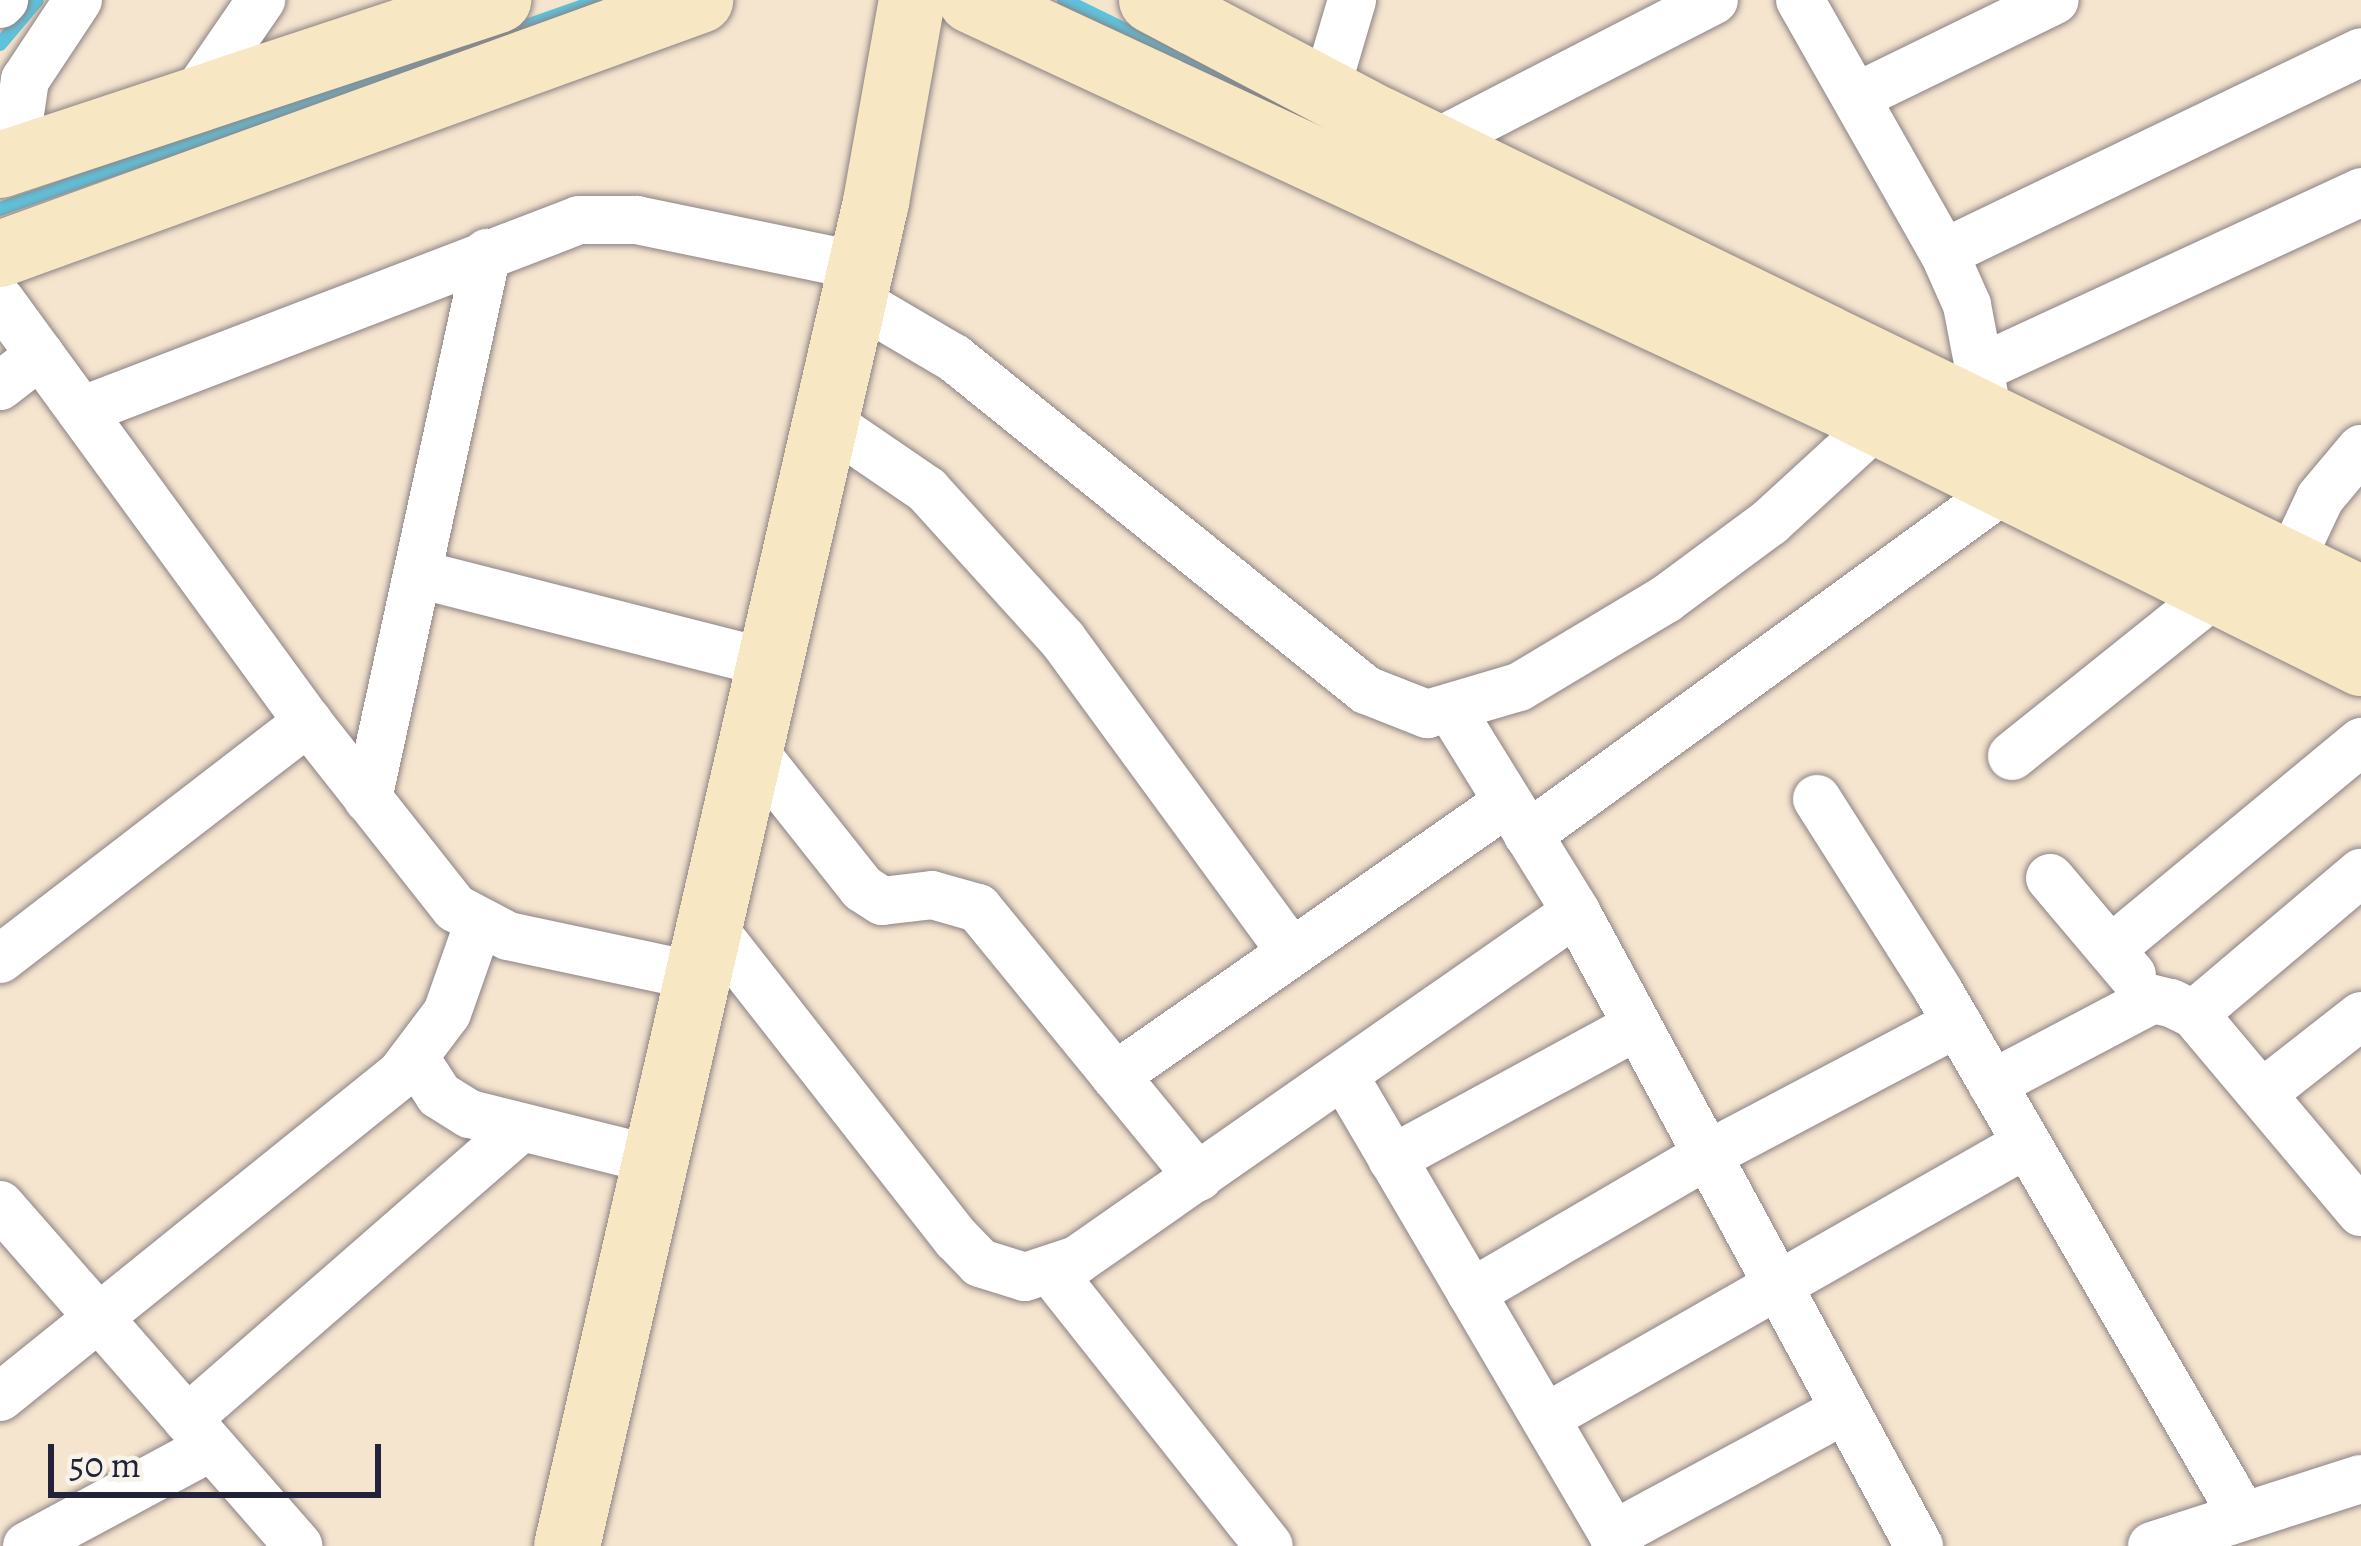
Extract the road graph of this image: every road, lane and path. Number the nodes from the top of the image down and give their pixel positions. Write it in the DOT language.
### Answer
graph roads {
  1 [pos="78,0"];
  2 [pos="261,0"];
  3 [pos="498,0"];
  4 [pos="700,0"];
  5 [pos="912,0"];
  6 [pos="971,0"];
  7 [pos="1152,0"];
  8 [pos="1352,0"];
  9 [pos="1714,0"];
  10 [pos="1800,0"];
  11 [pos="2055,0"];
  12 [pos="2361,52"];
  13 [pos="1325,92"];
  14 [pos="1856,97"];
  15 [pos="191,102"];
  16 [pos="1432,145"];
  17 [pos="6,163"];
  18 [pos="2361,192"];
  19 [pos="487,253"];
  20 [pos="1944,253"];
  21 [pos="0,254"];
  22 [pos="856,282"];
  23 [pos="0,300"];
  24 [pos="40,355"];
  25 [pos="0,386"];
  26 [pos="1985,391"];
  27 [pos="81,411"];
  28 [pos="822,418"];
  29 [pos="1878,423"];
  30 [pos="2361,449"];
  31 [pos="2007,487"];
  32 [pos="2289,564"];
  33 [pos="418,574"];
  34 [pos="2217,592"];
  35 [pos="2361,599"];
  36 [pos="766,663"];
  37 [pos="2361,663"];
  38 [pos="1452,711"];
  39 [pos="308,722"];
  40 [pos="2361,742"];
  41 [pos="748,744"];
  42 [pos="2012,755"];
  43 [pos="368,799"];
  44 [pos="1817,800"];
  45 [pos="1518,819"];
  46 [pos="2361,873"];
  47 [pos="2050,878"];
  48 [pos="1576,912"];
  49 [pos="478,925"];
  50 [pos="702,949"];
  51 [pos="1290,950"];
  52 [pos="2111,950"];
  53 [pos="0,959"];
  54 [pos="2173,1007"];
  55 [pos="2361,1016"];
  56 [pos="1957,1024"];
  57 [pos="1637,1026"];
  58 [pos="415,1058"];
  59 [pos="1115,1076"];
  60 [pos="1343,1076"];
  61 [pos="1992,1084"];
  62 [pos="2264,1092"];
  63 [pos="520,1129"];
  64 [pos="2026,1144"];
  65 [pos="1707,1155"];
  66 [pos="654,1160"];
  67 [pos="1393,1160"];
  68 [pos="1198,1177"];
  69 [pos="0,1205"];
  70 [pos="2361,1212"];
  71 [pos="1050,1270"];
  72 [pos="1777,1287"];
  73 [pos="1471,1293"];
  74 [pos="96,1316"];
  75 [pos="0,1397"];
  76 [pos="1844,1410"];
  77 [pos="1545,1418"];
  78 [pos="199,1433"];
  79 [pos="2361,1479"];
  80 [pos="2243,1516"];
  81 [pos="1617,1540"];
  82 [pos="27,1546"];
  83 [pos="298,1546"];
  84 [pos="567,1546"];
  85 [pos="1269,1546"];
  86 [pos="1918,1546"];
  87 [pos="2152,1546"];
  1 -- 17 [label="street"];
  2 -- 15 [label="street"];
  3 -- 15 [label="street"];
  4 -- 21 [label="street"];
  5 -- 22 [label="street"];
  6 -- 29 [label="street"];
  7 -- 13 [label="street"];
  8 -- 13 [label="street"];
  9 -- 16 [label="street"];
  10 -- 14 [label="street"];
  11 -- 14 [label="street"];
  12 -- 20 [label="street"];
  13 -- 16 [label="street"];
  14 -- 20 [label="street"];
  15 -- 17 [label="street"];
  16 -- 26 [label="street"];
  18 -- 26 [label="street"];
  19 -- 22 [label="street"];
  19 -- 27 [label="street"];
  19 -- 33 [label="street"];
  20 -- 26 [label="street"];
  22 -- 28 [label="street"];
  22 -- 38 [label="street"];
  23 -- 24 [label="street"];
  24 -- 25 [label="street"];
  24 -- 27 [label="street"];
  26 -- 32 [label="street"];
  27 -- 39 [label="street"];
  28 -- 36 [label="street"];
  28 -- 51 [label="street"];
  29 -- 31 [label="street"];
  29 -- 38 [label="street"];
  30 -- 32 [label="street"];
  31 -- 34 [label="street"];
  31 -- 45 [label="street"];
  32 -- 35 [label="street"];
  33 -- 36 [label="street"];
  33 -- 43 [label="street"];
  34 -- 37 [label="street"];
  34 -- 42 [label="street"];
  36 -- 41 [label="street"];
  38 -- 45 [label="street"];
  39 -- 43 [label="street"];
  39 -- 53 [label="street"];
  40 -- 52 [label="street"];
  41 -- 50 [label="street"];
  41 -- 59 [label="street"];
  43 -- 49 [label="street"];
  44 -- 56 [label="street"];
  45 -- 48 [label="street"];
  45 -- 51 [label="street"];
  46 -- 54 [label="street"];
  47 -- 52 [label="street"];
  48 -- 57 [label="street"];
  48 -- 60 [label="street"];
  49 -- 50 [label="street"];
  49 -- 58 [label="street"];
  50 -- 66 [label="street"];
  50 -- 71 [label="street"];
  51 -- 59 [label="street"];
  52 -- 54 [label="street"];
  54 -- 61 [label="street"];
  54 -- 62 [label="street"];
  55 -- 62 [label="street"];
  56 -- 61 [label="street"];
  56 -- 65 [label="street"];
  57 -- 65 [label="street"];
  57 -- 67 [label="street"];
  58 -- 63 [label="street"];
  58 -- 74 [label="street"];
  59 -- 68 [label="street"];
  60 -- 67 [label="street"];
  60 -- 68 [label="street"];
  61 -- 64 [label="street"];
  62 -- 70 [label="street"];
  63 -- 66 [label="street"];
  63 -- 78 [label="street"];
  64 -- 72 [label="street"];
  64 -- 80 [label="street"];
  65 -- 72 [label="street"];
  65 -- 73 [label="street"];
  66 -- 84 [label="street"];
  67 -- 73 [label="street"];
  68 -- 71 [label="street"];
  69 -- 74 [label="street"];
  71 -- 85 [label="street"];
  72 -- 76 [label="street"];
  72 -- 77 [label="street"];
  73 -- 77 [label="street"];
  74 -- 75 [label="street"];
  74 -- 78 [label="street"];
  76 -- 81 [label="street"];
  76 -- 86 [label="street"];
  77 -- 81 [label="street"];
  78 -- 82 [label="street"];
  78 -- 83 [label="street"];
  79 -- 80 [label="street"];
  80 -- 87 [label="street"];
}
